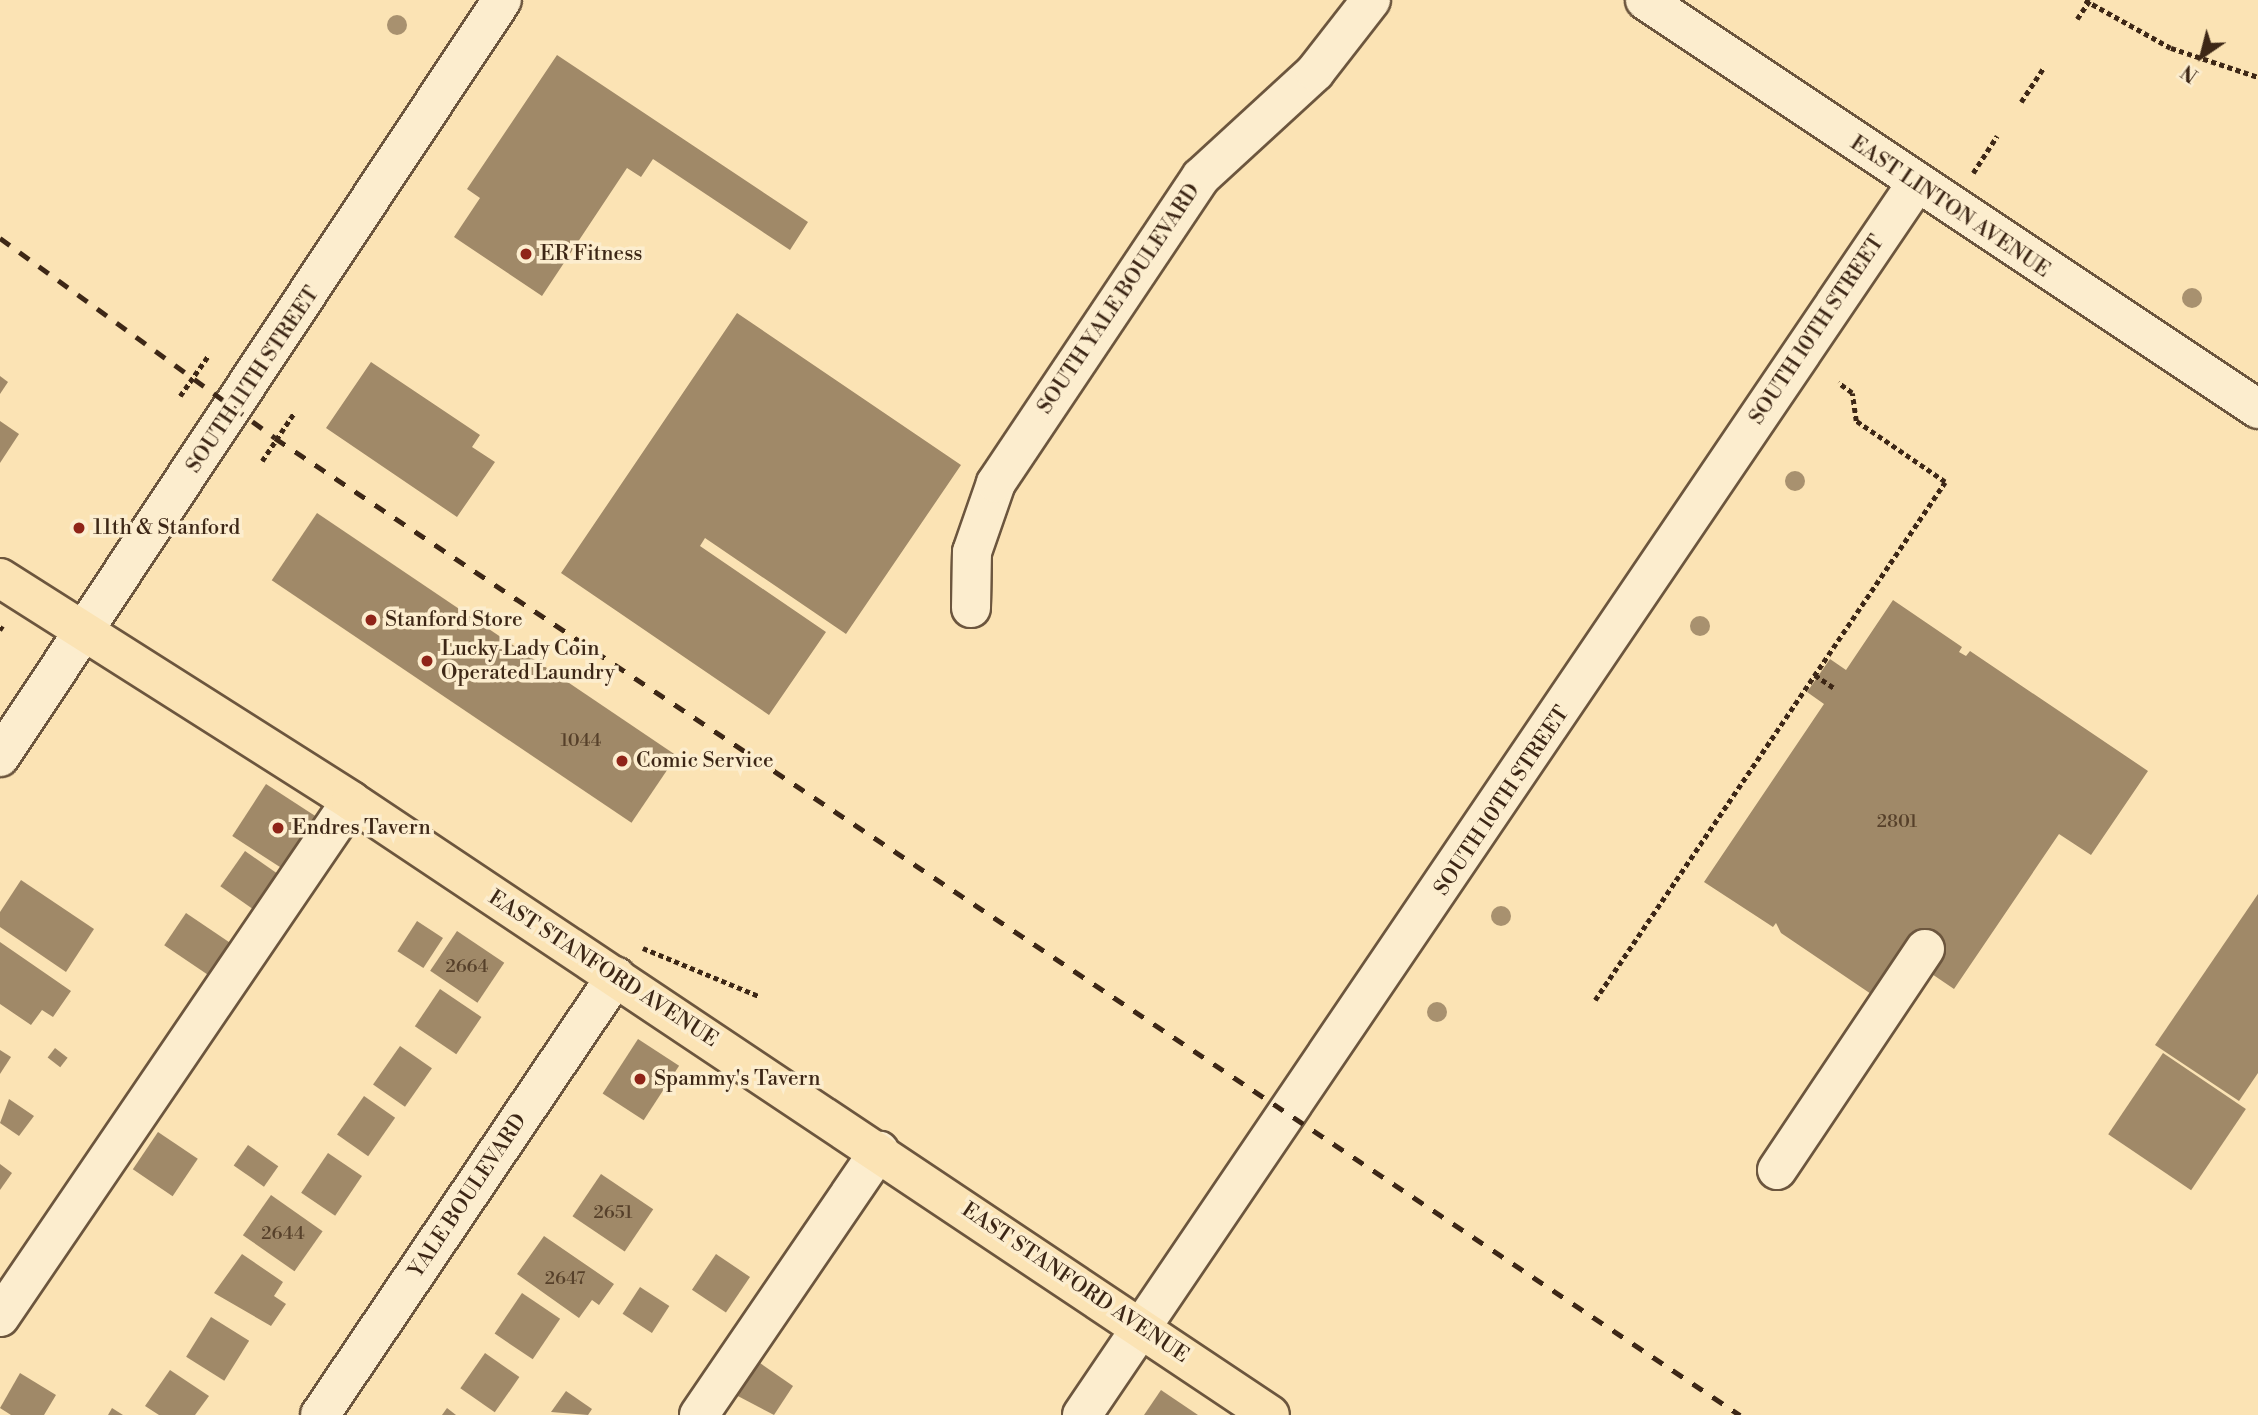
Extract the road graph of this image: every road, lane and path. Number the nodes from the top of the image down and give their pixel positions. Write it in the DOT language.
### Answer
graph roads {
  1 [pos="502,0"];
  2 [pos="1371,0"];
  3 [pos="1644,0"];
  4 [pos="2088,1"];
  5 [pos="2077,19"];
  6 [pos="2044,67"];
  7 [pos="2258,77"];
  8 [pos="2021,102"];
  9 [pos="1997,136"];
  10 [pos="1970,176"];
  11 [pos="1916,184"];
  12 [pos="208,356"];
  13 [pos="1838,383"];
  14 [pos="180,396"];
  15 [pos="2258,409"];
  16 [pos="294,413"];
  17 [pos="262,461"];
  18 [pos="0,578"];
  19 [pos="971,608"];
  20 [pos="85,631"];
  21 [pos="1815,675"];
  22 [pos="1834,688"];
  23 [pos="0,757"];
  24 [pos="351,801"];
  25 [pos="1925,949"];
  26 [pos="626,961"];
  27 [pos="759,996"];
  28 [pos="1595,1000"];
  29 [pos="878,1151"];
  30 [pos="1777,1170"];
  31 [pos="0,1317"];
  32 [pos="1142,1328"];
  33 [pos="320,1415"];
  34 [pos="699,1415"];
  35 [pos="1082,1415"];
  36 [pos="1270,1415"];
  1 -- 20 [label="street, SOUTH 11TH STREET"];
  2 -- 19 [label="street, SOUTH YALE BOULEVARD"];
  3 -- 11 [label="street, EAST LINTON AVENUE"];
  4 -- 5 [label="path"];
  4 -- 7 [label="path"];
  6 -- 8 [label="path"];
  9 -- 10 [label="path"];
  11 -- 15 [label="street, EAST LINTON AVENUE"];
  11 -- 32 [label="street, SOUTH 10TH STREET"];
  12 -- 14 [label="path"];
  13 -- 21 [label="path"];
  16 -- 17 [label="path"];
  18 -- 20 [label="main road, EAST STANFORD AVENUE"];
  20 -- 23 [label="street, SOUTH 11TH STREET"];
  20 -- 24 [label="main road, EAST STANFORD AVENUE"];
  21 -- 22 [label="path"];
  21 -- 28 [label="path"];
  24 -- 26 [label="main road, EAST STANFORD AVENUE"];
  24 -- 31 [label="street"];
  25 -- 30 [label="street"];
  26 -- 27 [label="path"];
  26 -- 29 [label="main road, EAST STANFORD AVENUE"];
  26 -- 33 [label="street, YALE BOULEVARD"];
  29 -- 32 [label="main road, EAST STANFORD AVENUE"];
  29 -- 34 [label="street"];
  32 -- 35 [label="street, SOUTH 10TH STREET"];
  32 -- 36 [label="main road, EAST STANFORD AVENUE"];
}
